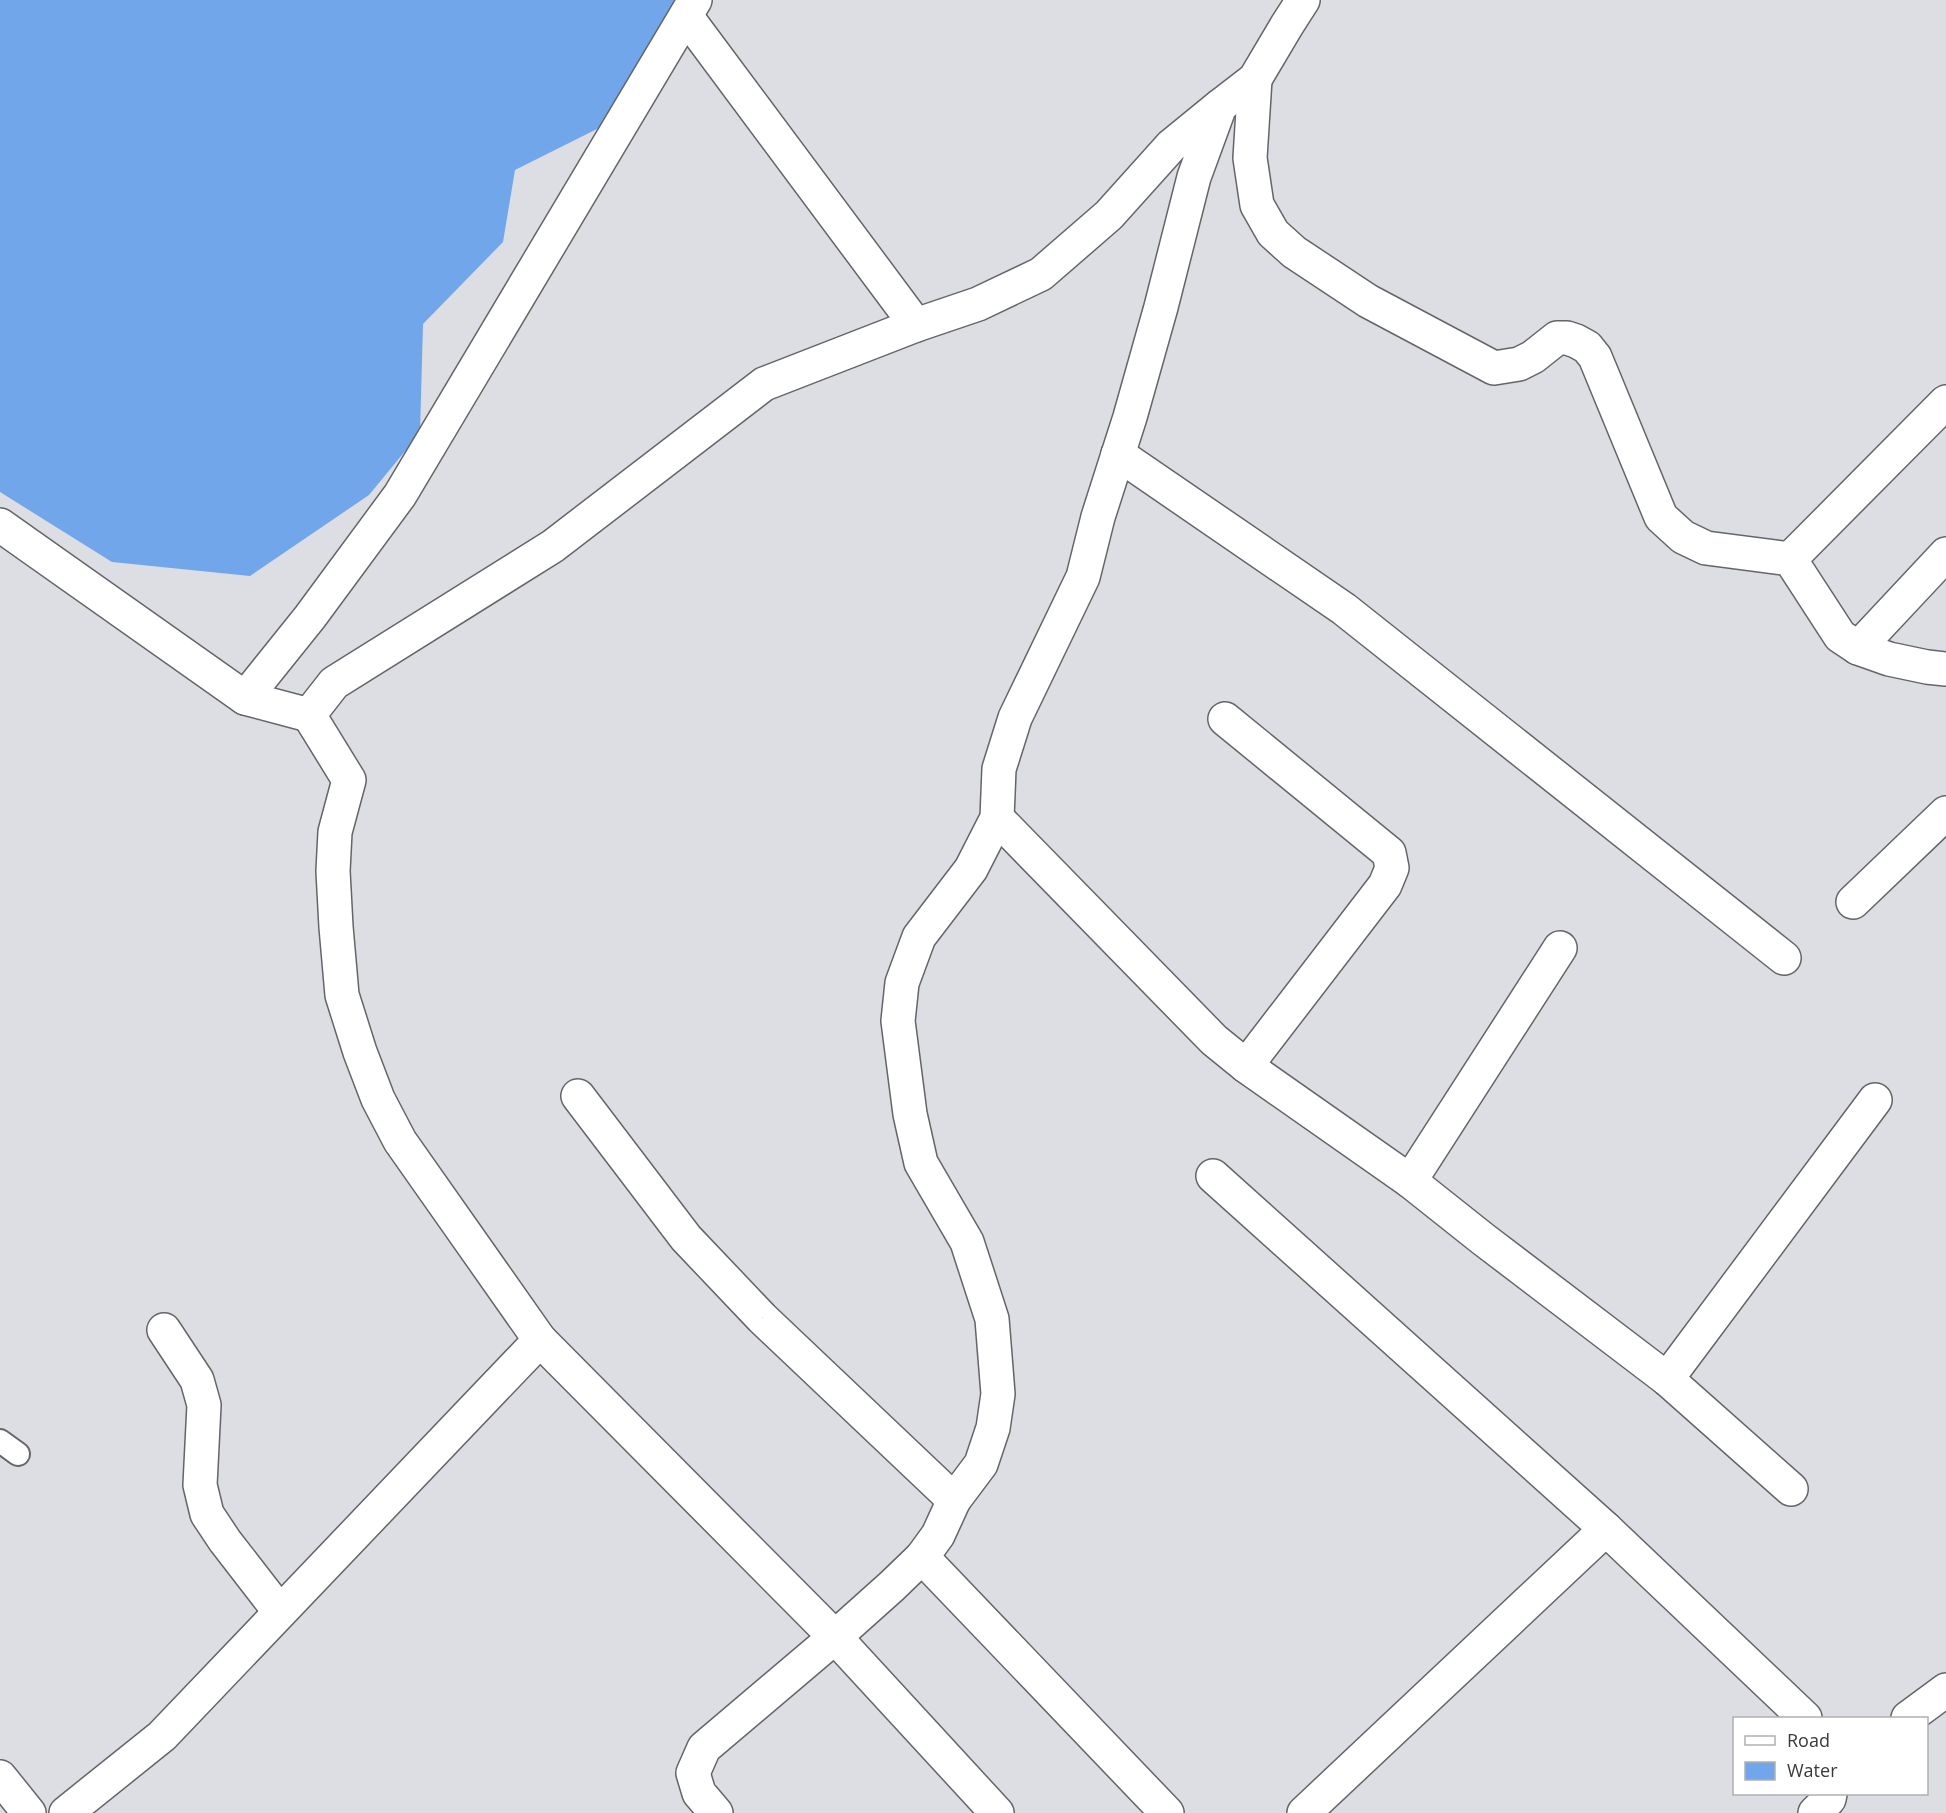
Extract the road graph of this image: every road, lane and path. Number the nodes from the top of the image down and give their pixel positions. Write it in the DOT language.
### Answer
graph roads {
  1 [pos="1304,0"];
  2 [pos="691,8"];
  3 [pos="1255,79"];
  4 [pos="1220,106"];
  5 [pos="916,325"];
  6 [pos="1946,402"];
  7 [pos="1118,454"];
  8 [pos="0,525"];
  9 [pos="1946,554"];
  10 [pos="1790,559"];
  11 [pos="1858,648"];
  12 [pos="1946,669"];
  13 [pos="245,698"];
  14 [pos="309,715"];
  15 [pos="1225,719"];
  16 [pos="1946,813"];
  17 [pos="997,818"];
  18 [pos="1853,902"];
  19 [pos="1560,948"];
  20 [pos="1784,958"];
  21 [pos="1246,1066"];
  22 [pos="578,1096"];
  23 [pos="1875,1100"];
  24 [pos="1213,1176"];
  25 [pos="1410,1181"];
  26 [pos="164,1330"];
  27 [pos="540,1340"];
  28 [pos="1667,1379"];
  29 [pos="1791,1489"];
  30 [pos="954,1500"];
  31 [pos="1606,1529"];
  32 [pos="921,1557"];
  33 [pos="280,1612"];
  34 [pos="835,1637"];
  35 [pos="1946,1690"];
  36 [pos="1803,1717"];
  37 [pos="1911,1717"];
  38 [pos="0,1777"];
  39 [pos="29,1813"];
  40 [pos="66,1813"];
  41 [pos="716,1813"];
  42 [pos="997,1813"];
  43 [pos="1167,1813"];
  44 [pos="1304,1813"];
  1 -- 3 [label="street"];
  2 -- 5 [label="street"];
  2 -- 13 [label="street"];
  3 -- 4 [label="street"];
  3 -- 10 [label="street"];
  4 -- 5 [label="street"];
  4 -- 7 [label="street"];
  5 -- 14 [label="street"];
  6 -- 10 [label="street"];
  7 -- 17 [label="street"];
  7 -- 20 [label="street"];
  8 -- 13 [label="street"];
  9 -- 11 [label="street"];
  10 -- 11 [label="street"];
  11 -- 12 [label="street"];
  13 -- 14 [label="street"];
  14 -- 27 [label="street"];
  15 -- 21 [label="street"];
  16 -- 18 [label="street"];
  17 -- 21 [label="street"];
  17 -- 30 [label="street"];
  19 -- 25 [label="street"];
  21 -- 25 [label="street"];
  22 -- 30 [label="street"];
  23 -- 28 [label="street"];
  24 -- 31 [label="street"];
  25 -- 28 [label="street"];
  26 -- 33 [label="street"];
  27 -- 33 [label="street"];
  27 -- 34 [label="street"];
  28 -- 29 [label="street"];
  30 -- 32 [label="street"];
  31 -- 36 [label="street"];
  31 -- 44 [label="street"];
  32 -- 34 [label="street"];
  32 -- 43 [label="street"];
  33 -- 40 [label="street"];
  34 -- 41 [label="street"];
  34 -- 42 [label="street"];
  35 -- 37 [label="street"];
  38 -- 39 [label="street"];
}
